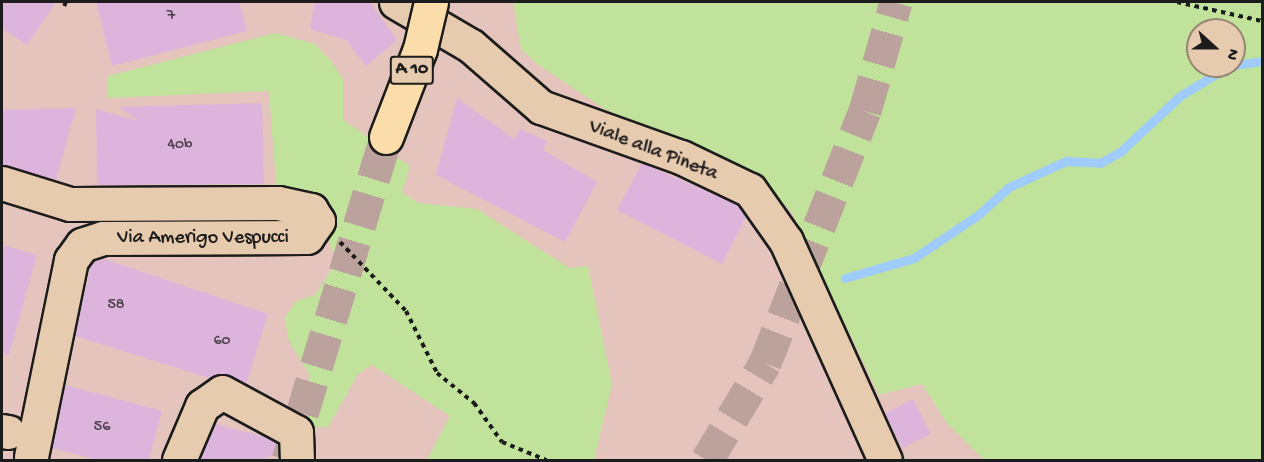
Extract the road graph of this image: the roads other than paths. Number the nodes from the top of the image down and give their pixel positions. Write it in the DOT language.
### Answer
graph roads {
  1 [pos="396,2"];
  2 [pos="430,2"];
  3 [pos="386,137"];
  4 [pos="2,183"];
  5 [pos="34,459"];
  6 [pos="179,460"];
  7 [pos="297,460"];
  8 [pos="885,460"];
  1 -- 8 [label="street, Viale alla Pineta"];
  2 -- 3 [label="highway, A 10, bridge"];
  4 -- 5 [label="street, Via Amerigo Vespucci"];
  6 -- 7 [label="street"];
}
